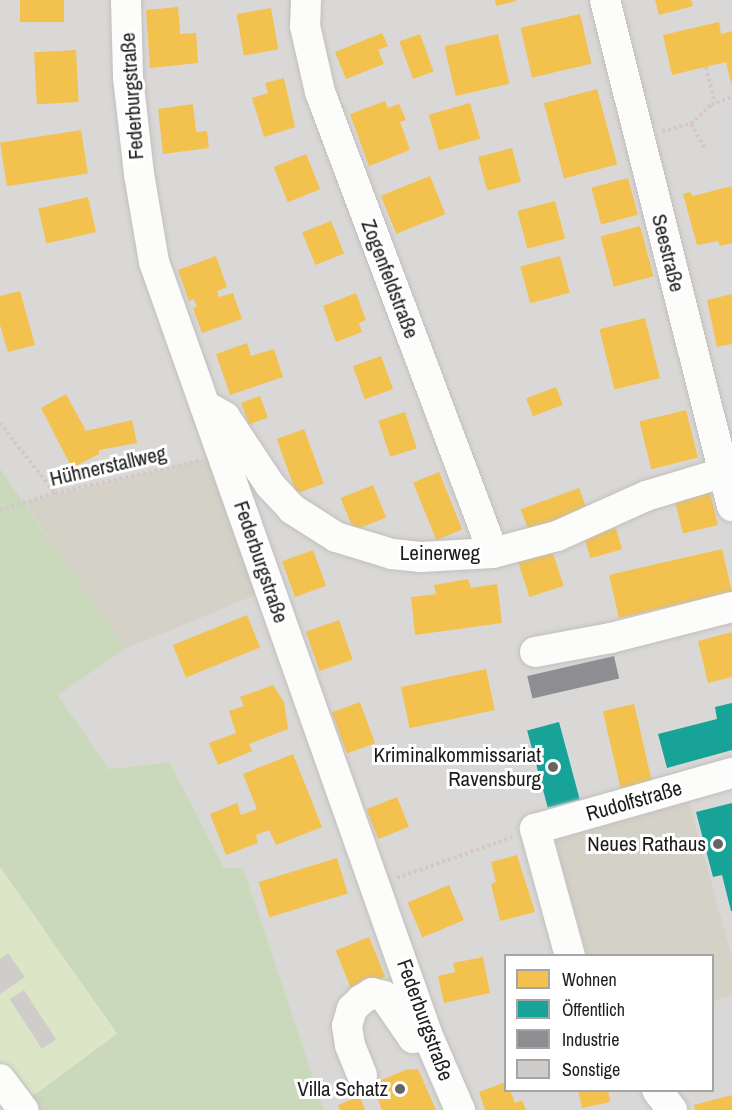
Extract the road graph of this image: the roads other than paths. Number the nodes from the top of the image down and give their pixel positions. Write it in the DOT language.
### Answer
graph roads {
  1 [pos="126,0"];
  2 [pos="306,0"];
  3 [pos="605,0"];
  4 [pos="203,405"];
  5 [pos="728,471"];
  6 [pos="732,506"];
  7 [pos="493,553"];
  8 [pos="732,607"];
  9 [pos="535,652"];
  10 [pos="732,773"];
  11 [pos="569,954"];
  12 [pos="428,1036"];
  13 [pos="362,1075"];
  14 [pos="0,1078"];
  15 [pos="658,1092"];
  16 [pos="23,1110"];
  17 [pos="460,1110"];
  18 [pos="672,1110"];
  1 -- 4 [label="street, Federburgstraße"];
  2 -- 7 [label="street, Zogenfeldstraße"];
  3 -- 5 [label="street, Seestraße"];
  4 -- 7 [label="street, Leinerweg"];
  4 -- 12 [label="street, Federburgstraße"];
  5 -- 6 [label="street, Seestraße"];
  5 -- 7 [label="street, Leinerweg"];
  8 -- 9 [label="street"];
  10 -- 11 [label="street, Rudolfstraße"];
  12 -- 13 [label="street"];
  12 -- 17 [label="street, Federburgstraße"];
  14 -- 16 [label="street"];
  15 -- 18 [label="street"];
}
